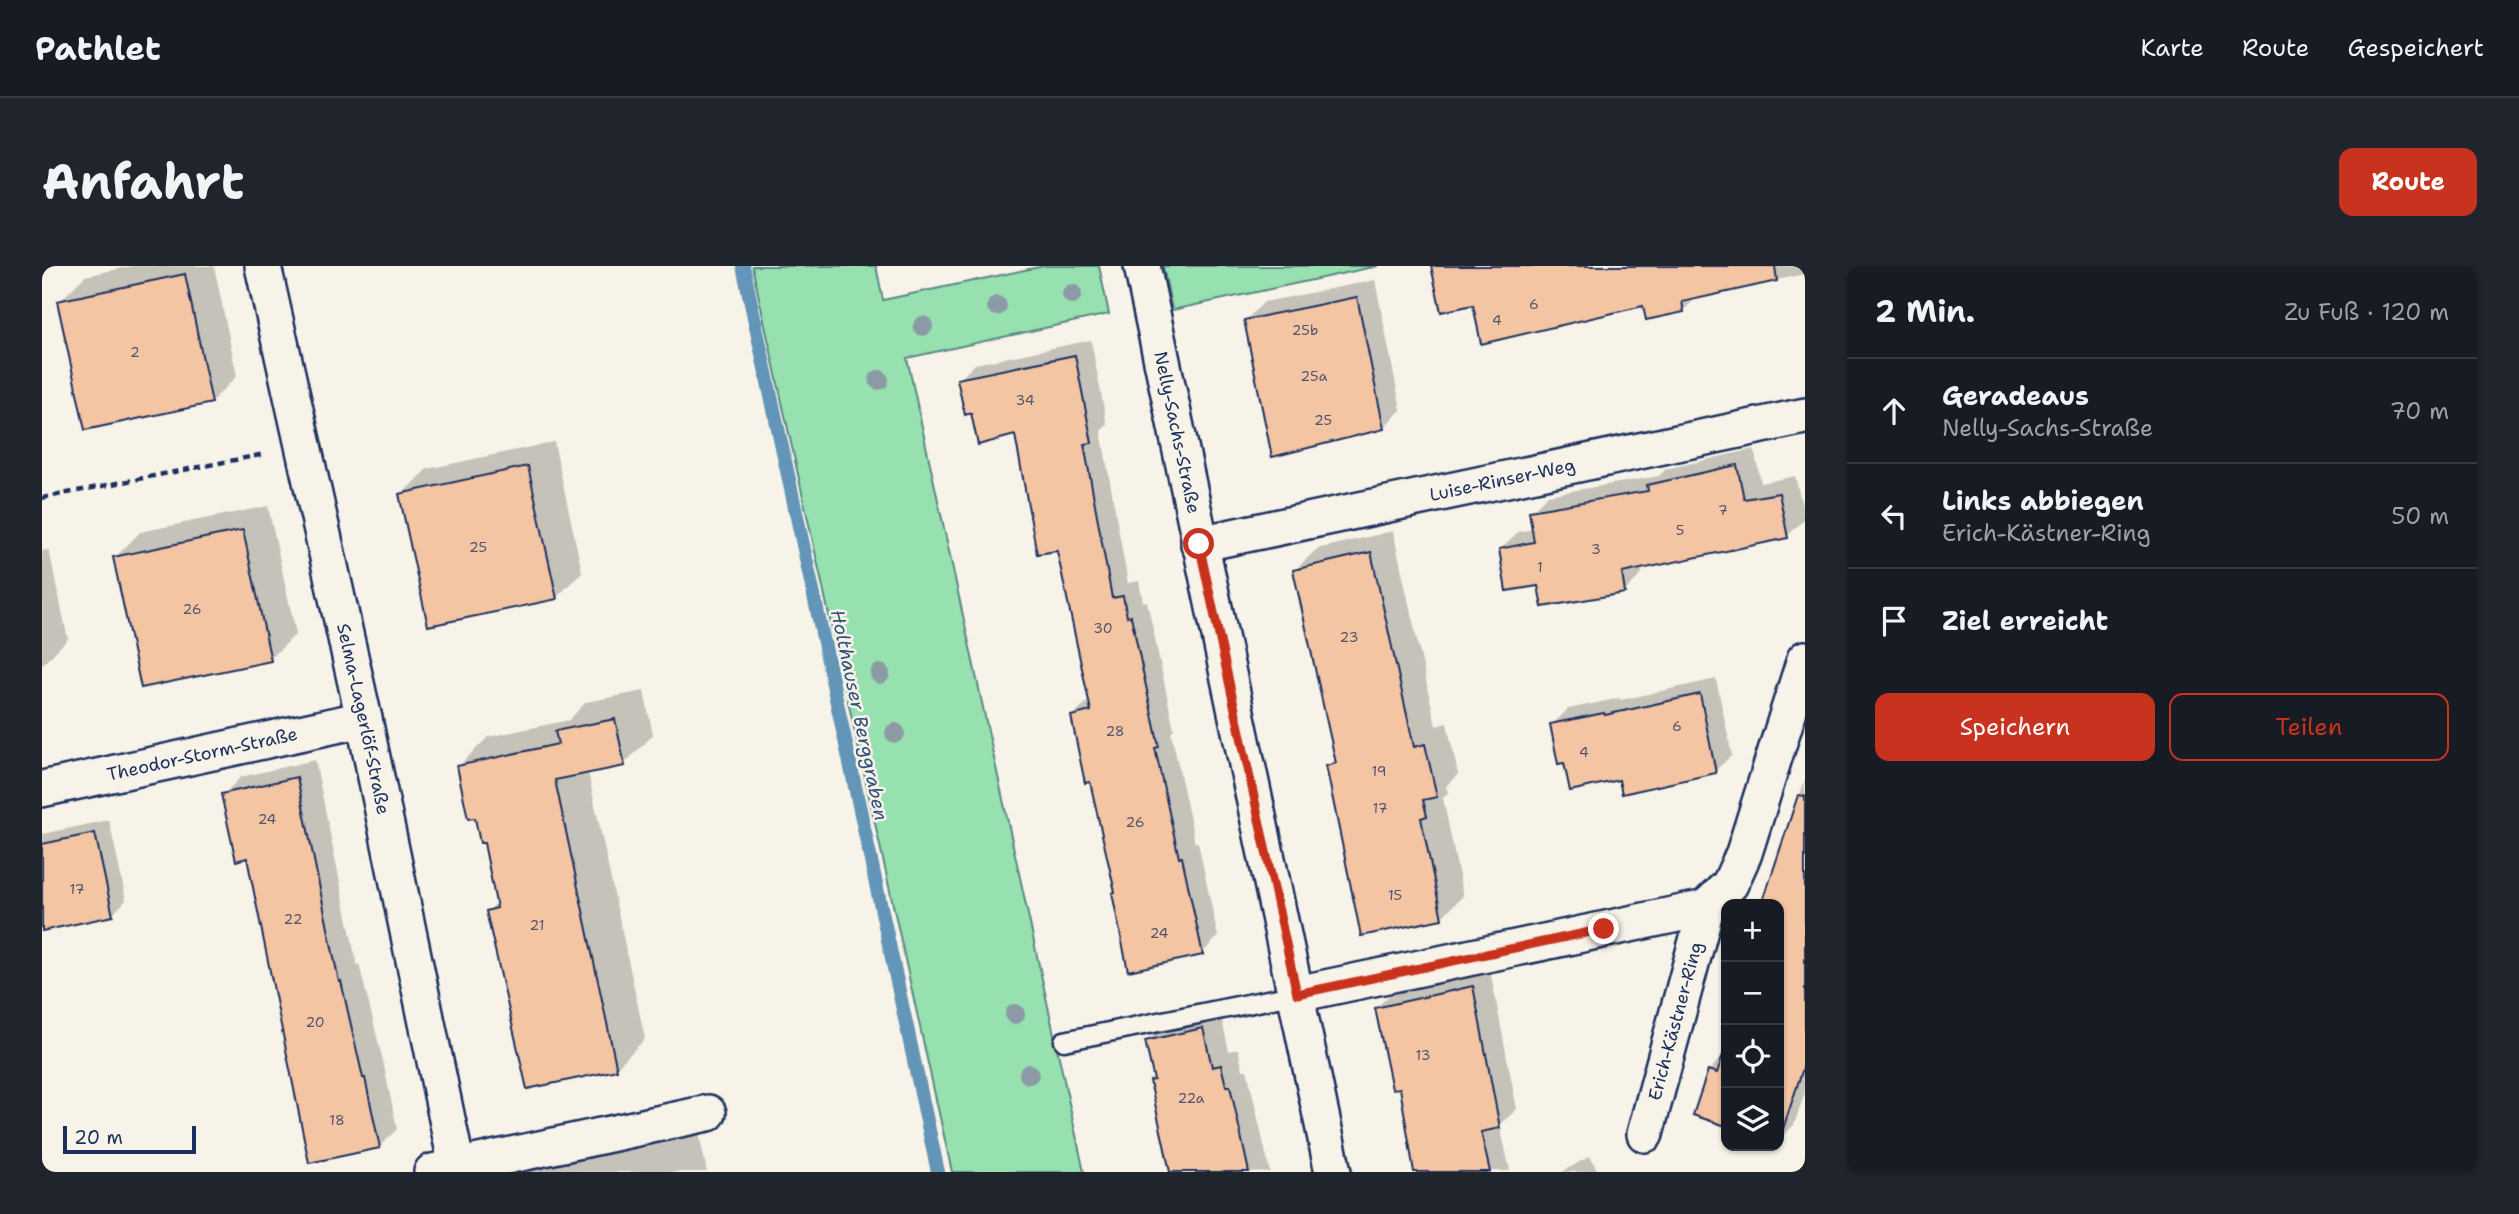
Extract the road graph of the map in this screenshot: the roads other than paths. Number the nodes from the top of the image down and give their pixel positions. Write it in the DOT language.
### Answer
graph roads {
  1 [pos="263,266"];
  2 [pos="1142,266"];
  3 [pos="1805,416"];
  4 [pos="1199,544"];
  5 [pos="1805,659"];
  6 [pos="364,719"];
  7 [pos="42,789"];
  8 [pos="1706,908"];
  9 [pos="1297,994"];
  10 [pos="1064,1041"];
  11 [pos="708,1113"];
  12 [pos="1645,1134"];
  13 [pos="449,1170"];
  14 [pos="1333,1172"];
  1 -- 6 [label="street, Selma-Lagerlöf-Straße"];
  2 -- 4 [label="street, Nelly-Sachs-Straße"];
  3 -- 4 [label="street, Luise-Rinser-Weg"];
  4 -- 9 [label="street, Nelly-Sachs-Straße"];
  5 -- 8 [label="street, Erich-Kästner-Ring"];
  6 -- 7 [label="street, Theodor-Storm-Straße"];
  6 -- 13 [label="street, Selma-Lagerlöf-Straße"];
  8 -- 9 [label="street"];
  8 -- 12 [label="street, Erich-Kästner-Ring"];
  9 -- 10 [label="lane"];
  9 -- 14 [label="street, Nelly-Sachs-Straße"];
  11 -- 13 [label="street"];
}
